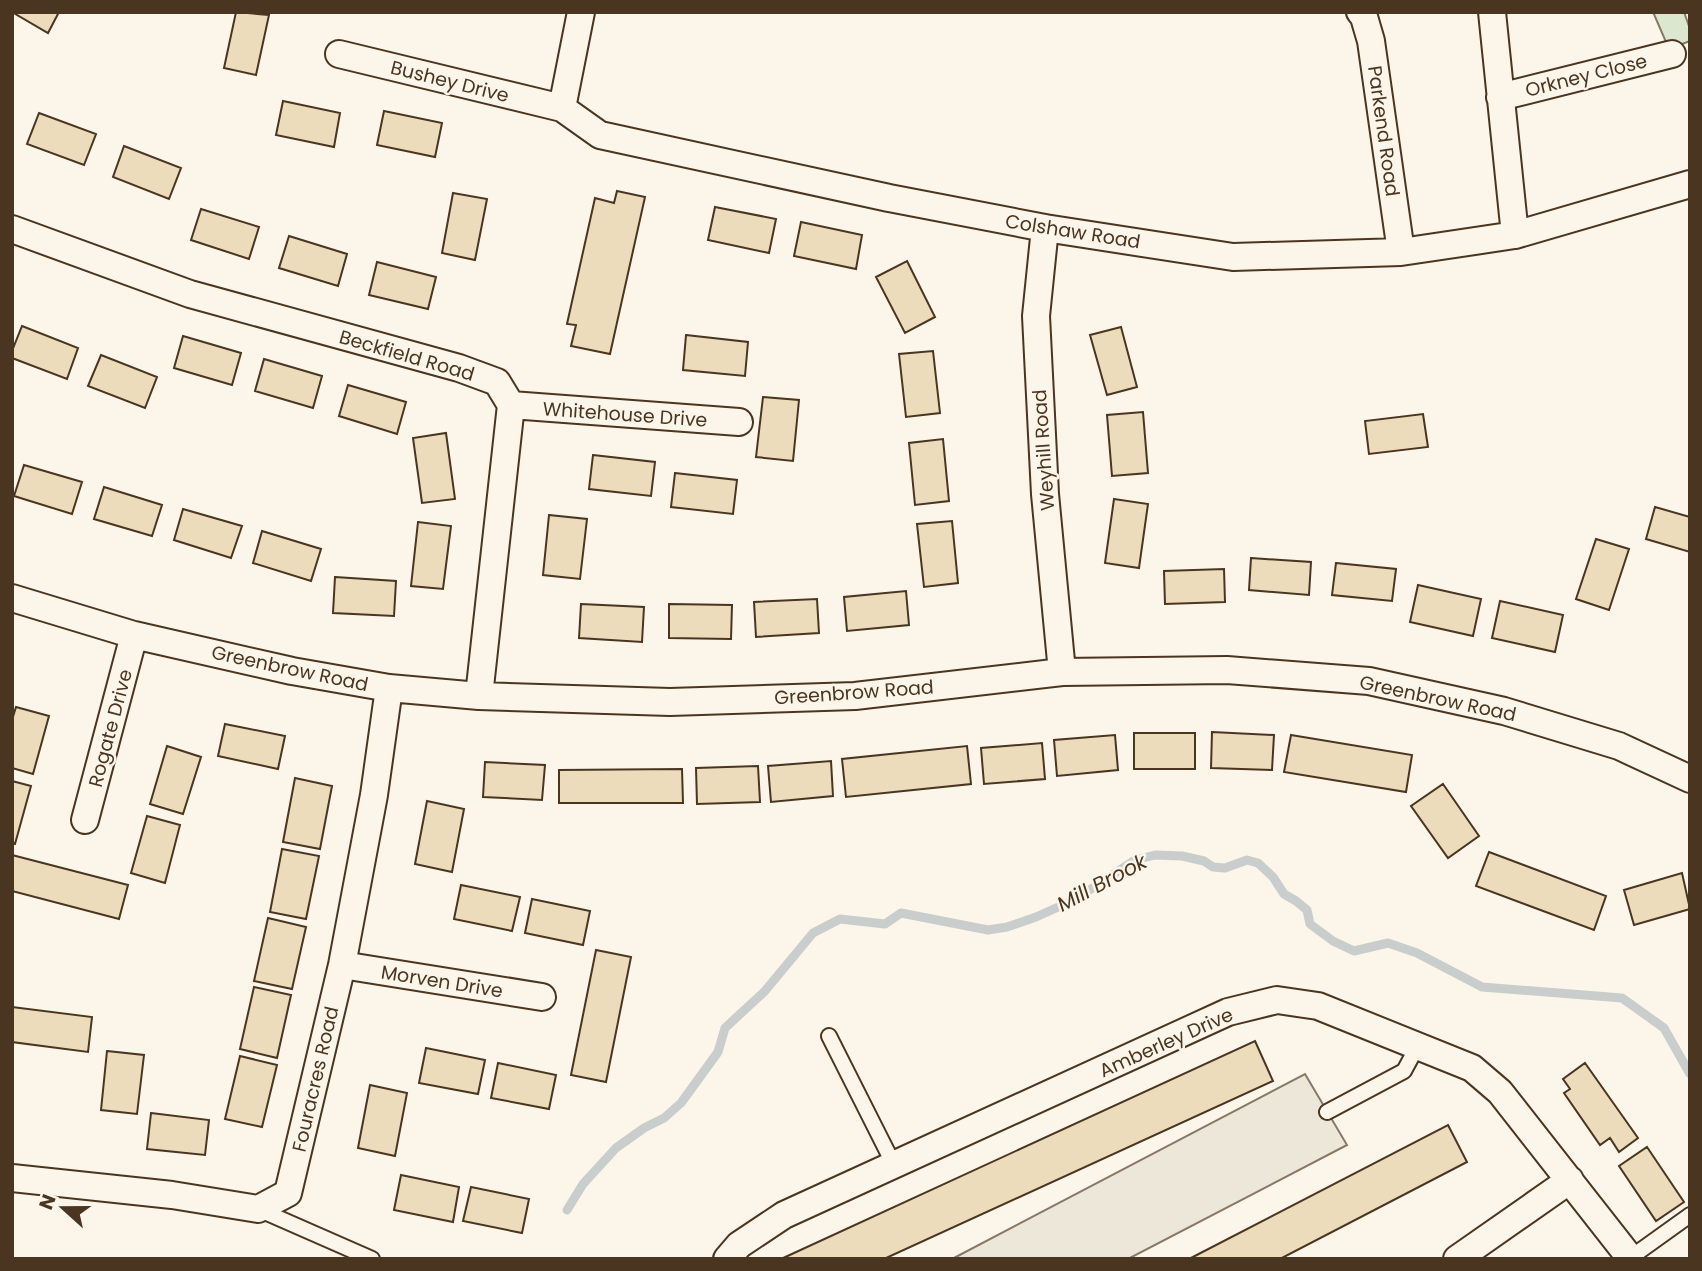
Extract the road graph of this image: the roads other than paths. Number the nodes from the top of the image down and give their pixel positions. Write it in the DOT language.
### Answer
graph roads {
  1 [pos="581,12"];
  2 [pos="1360,12"];
  3 [pos="1492,12"];
  4 [pos="339,54"];
  5 [pos="1672,54"];
  6 [pos="1500,97"];
  7 [pos="562,108"];
  8 [pos="1690,184"];
  9 [pos="1045,228"];
  10 [pos="12,229"];
  11 [pos="1515,235"];
  12 [pos="1401,253"];
  13 [pos="511,405"];
  14 [pos="738,422"];
  15 [pos="12,598"];
  16 [pos="134,635"];
  17 [pos="1062,672"];
  18 [pos="389,688"];
  19 [pos="479,696"];
  20 [pos="1690,779"];
  21 [pos="85,820"];
  22 [pos="342,965"];
  23 [pos="542,998"];
  24 [pos="829,1037"];
  25 [pos="1417,1047"];
  26 [pos="1327,1112"];
  27 [pos="894,1165"];
  28 [pos="12,1178"];
  29 [pos="1570,1180"];
  30 [pos="258,1209"];
  31 [pos="1690,1215"];
  32 [pos="372,1259"];
  33 [pos="727,1259"];
  34 [pos="1457,1259"];
  35 [pos="1630,1259"];
  1 -- 7 [label="street"];
  2 -- 12 [label="street, Parkend Road"];
  3 -- 6 [label="street, Orkney Close"];
  4 -- 7 [label="street, Bushey Drive"];
  5 -- 6 [label="street, Orkney Close"];
  6 -- 11 [label="street, Orkney Close"];
  7 -- 9 [label="street, Colshaw Road"];
  8 -- 11 [label="street, Colshaw Road"];
  9 -- 12 [label="street, Colshaw Road"];
  9 -- 17 [label="street, Weyhill Road"];
  10 -- 13 [label="street, Beckfield Road"];
  11 -- 12 [label="street, Colshaw Road"];
  13 -- 14 [label="street, Whitehouse Drive"];
  13 -- 19 [label="street"];
  15 -- 16 [label="street, Greenbrow Road"];
  16 -- 18 [label="street, Greenbrow Road"];
  16 -- 21 [label="street, Rogate Drive"];
  17 -- 19 [label="street, Greenbrow Road"];
  17 -- 20 [label="street, Greenbrow Road"];
  18 -- 19 [label="street, Greenbrow Road"];
  18 -- 22 [label="street, Fouracres Road"];
  22 -- 23 [label="street, Morven Drive"];
  22 -- 30 [label="street, Fouracres Road"];
  24 -- 27 [label="lane"];
  25 -- 26 [label="lane"];
  25 -- 27 [label="street, Amberley Drive"];
  25 -- 29 [label="street, Amberley Drive"];
  27 -- 33 [label="street, Amberley Drive"];
  28 -- 30 [label="street"];
  29 -- 34 [label="street"];
  29 -- 35 [label="street, Amberley Drive"];
  30 -- 32 [label="lane"];
  31 -- 35 [label="lane"];
}
